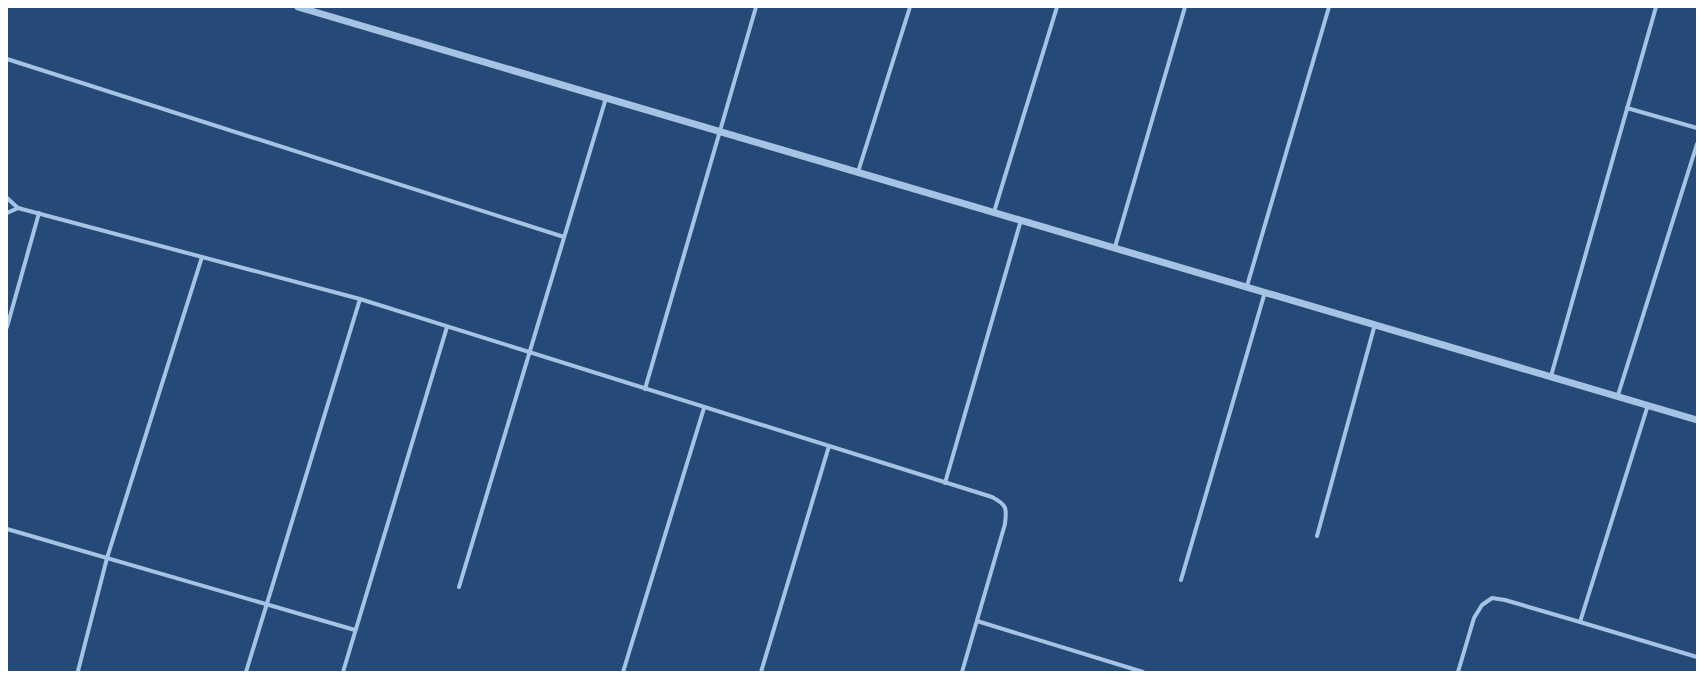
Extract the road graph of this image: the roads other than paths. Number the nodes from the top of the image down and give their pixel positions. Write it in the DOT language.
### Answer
graph roads {
  1 [pos="298,7"];
  2 [pos="756,7"];
  3 [pos="910,7"];
  4 [pos="1057,7"];
  5 [pos="1185,7"];
  6 [pos="1329,7"];
  7 [pos="1656,7"];
  8 [pos="7,59"];
  9 [pos="606,98"];
  10 [pos="1627,108"];
  11 [pos="1697,128"];
  12 [pos="719,131"];
  13 [pos="1697,144"];
  14 [pos="858,172"];
  15 [pos="7,198"];
  16 [pos="18,208"];
  17 [pos="994,212"];
  18 [pos="7,213"];
  19 [pos="39,213"];
  20 [pos="1021,219"];
  21 [pos="564,237"];
  22 [pos="1115,247"];
  23 [pos="202,257"];
  24 [pos="1247,286"];
  25 [pos="1265,292"];
  26 [pos="360,299"];
  27 [pos="1375,324"];
  28 [pos="7,326"];
  29 [pos="447,327"];
  30 [pos="529,353"];
  31 [pos="1551,376"];
  32 [pos="645,389"];
  33 [pos="1618,395"];
  34 [pos="1648,405"];
  35 [pos="704,408"];
  36 [pos="1697,420"];
  37 [pos="829,446"];
  38 [pos="945,482"];
  39 [pos="7,529"];
  40 [pos="1318,536"];
  41 [pos="107,558"];
  42 [pos="1181,580"];
  43 [pos="459,587"];
  44 [pos="266,604"];
  45 [pos="977,621"];
  46 [pos="1580,622"];
  47 [pos="356,630"];
  48 [pos="1697,657"];
  49 [pos="78,671"];
  50 [pos="246,672"];
  51 [pos="343,672"];
  52 [pos="623,672"];
  53 [pos="761,672"];
  54 [pos="962,672"];
  55 [pos="1143,672"];
  56 [pos="1458,672"];
  1 -- 9 [label="street"];
  2 -- 12 [label="street"];
  3 -- 14 [label="street"];
  4 -- 17 [label="street"];
  5 -- 22 [label="street"];
  6 -- 24 [label="street"];
  7 -- 10 [label="street"];
  8 -- 21 [label="street"];
  9 -- 12 [label="street"];
  9 -- 21 [label="street"];
  10 -- 11 [label="street"];
  10 -- 31 [label="street"];
  12 -- 14 [label="street"];
  12 -- 32 [label="street"];
  13 -- 33 [label="street"];
  14 -- 17 [label="street"];
  15 -- 16 [label="street"];
  16 -- 18 [label="street"];
  16 -- 19 [label="street"];
  17 -- 20 [label="street"];
  19 -- 23 [label="street"];
  19 -- 28 [label="street"];
  20 -- 22 [label="street"];
  20 -- 38 [label="street"];
  21 -- 30 [label="street"];
  22 -- 24 [label="street"];
  23 -- 26 [label="street"];
  23 -- 41 [label="street"];
  24 -- 25 [label="street"];
  25 -- 27 [label="street"];
  25 -- 42 [label="street"];
  26 -- 29 [label="street"];
  26 -- 44 [label="street"];
  27 -- 31 [label="street"];
  27 -- 40 [label="street"];
  29 -- 30 [label="street"];
  29 -- 47 [label="street"];
  30 -- 32 [label="street"];
  30 -- 43 [label="street"];
  31 -- 33 [label="street"];
  32 -- 35 [label="street"];
  33 -- 34 [label="street"];
  34 -- 36 [label="street"];
  34 -- 46 [label="street"];
  35 -- 37 [label="street"];
  35 -- 52 [label="street"];
  37 -- 38 [label="street"];
  37 -- 53 [label="street"];
  38 -- 45 [label="street"];
  39 -- 41 [label="street"];
  41 -- 44 [label="street"];
  41 -- 49 [label="street"];
  44 -- 47 [label="street"];
  44 -- 50 [label="street"];
  45 -- 54 [label="street"];
  45 -- 55 [label="street"];
  46 -- 48 [label="street"];
  46 -- 56 [label="street"];
  47 -- 51 [label="street"];
}
